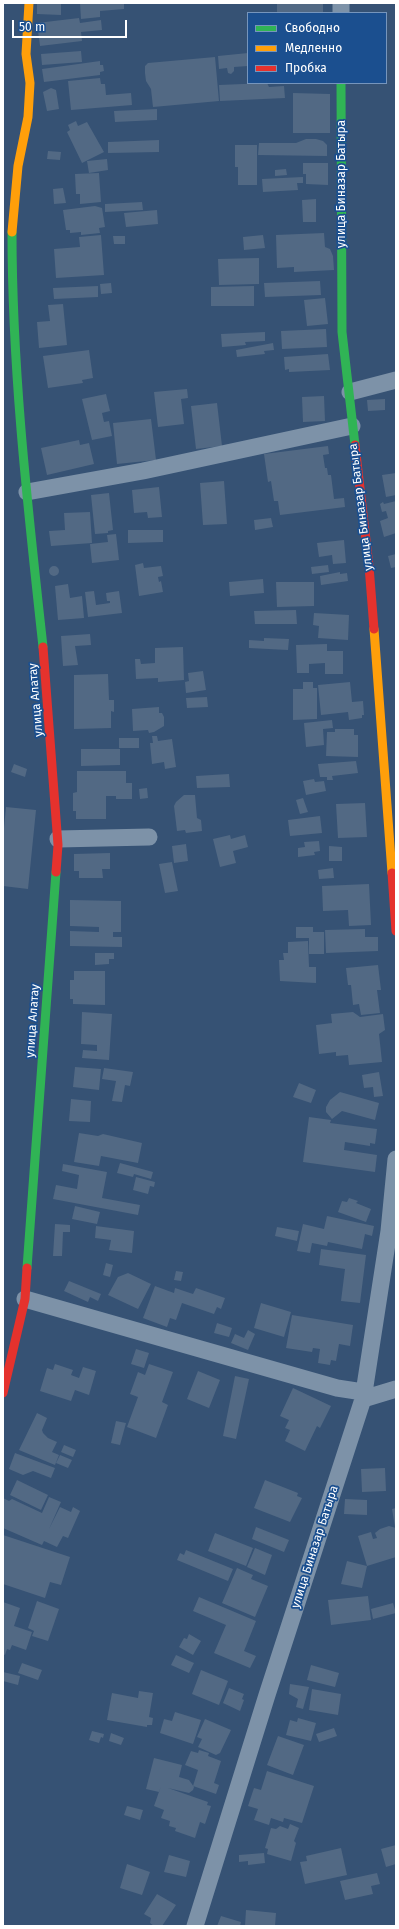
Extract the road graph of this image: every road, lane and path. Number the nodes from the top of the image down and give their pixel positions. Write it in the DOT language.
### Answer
graph roads {
  1 [pos="29,3"];
  2 [pos="342,84"];
  3 [pos="396,380"];
  4 [pos="350,392"];
  5 [pos="352,426"];
  6 [pos="28,492"];
  7 [pos="149,838"];
  8 [pos="58,839"];
  9 [pos="396,930"];
  10 [pos="396,1159"];
  11 [pos="25,1299"];
  12 [pos="396,1389"];
  13 [pos="3,1393"];
  14 [pos="363,1396"];
  15 [pos="195,1926"];
  1 -- 6 [label="street, улица Алатау"];
  2 -- 4 [label="street, улица Биназар Батыра"];
  3 -- 4 [label="street"];
  4 -- 5 [label="street, улица Биназар Батыра"];
  5 -- 6 [label="street"];
  5 -- 9 [label="street, улица Биназар Батыра"];
  6 -- 8 [label="street, улица Алатау"];
  7 -- 8 [label="street"];
  8 -- 11 [label="street, улица Алатау"];
  10 -- 14 [label="street, улица Биназар Батыра"];
  11 -- 13 [label="street, улица Алатау"];
  11 -- 14 [label="street"];
  12 -- 14 [label="street"];
  14 -- 15 [label="street, улица Биназар Батыра"];
}
